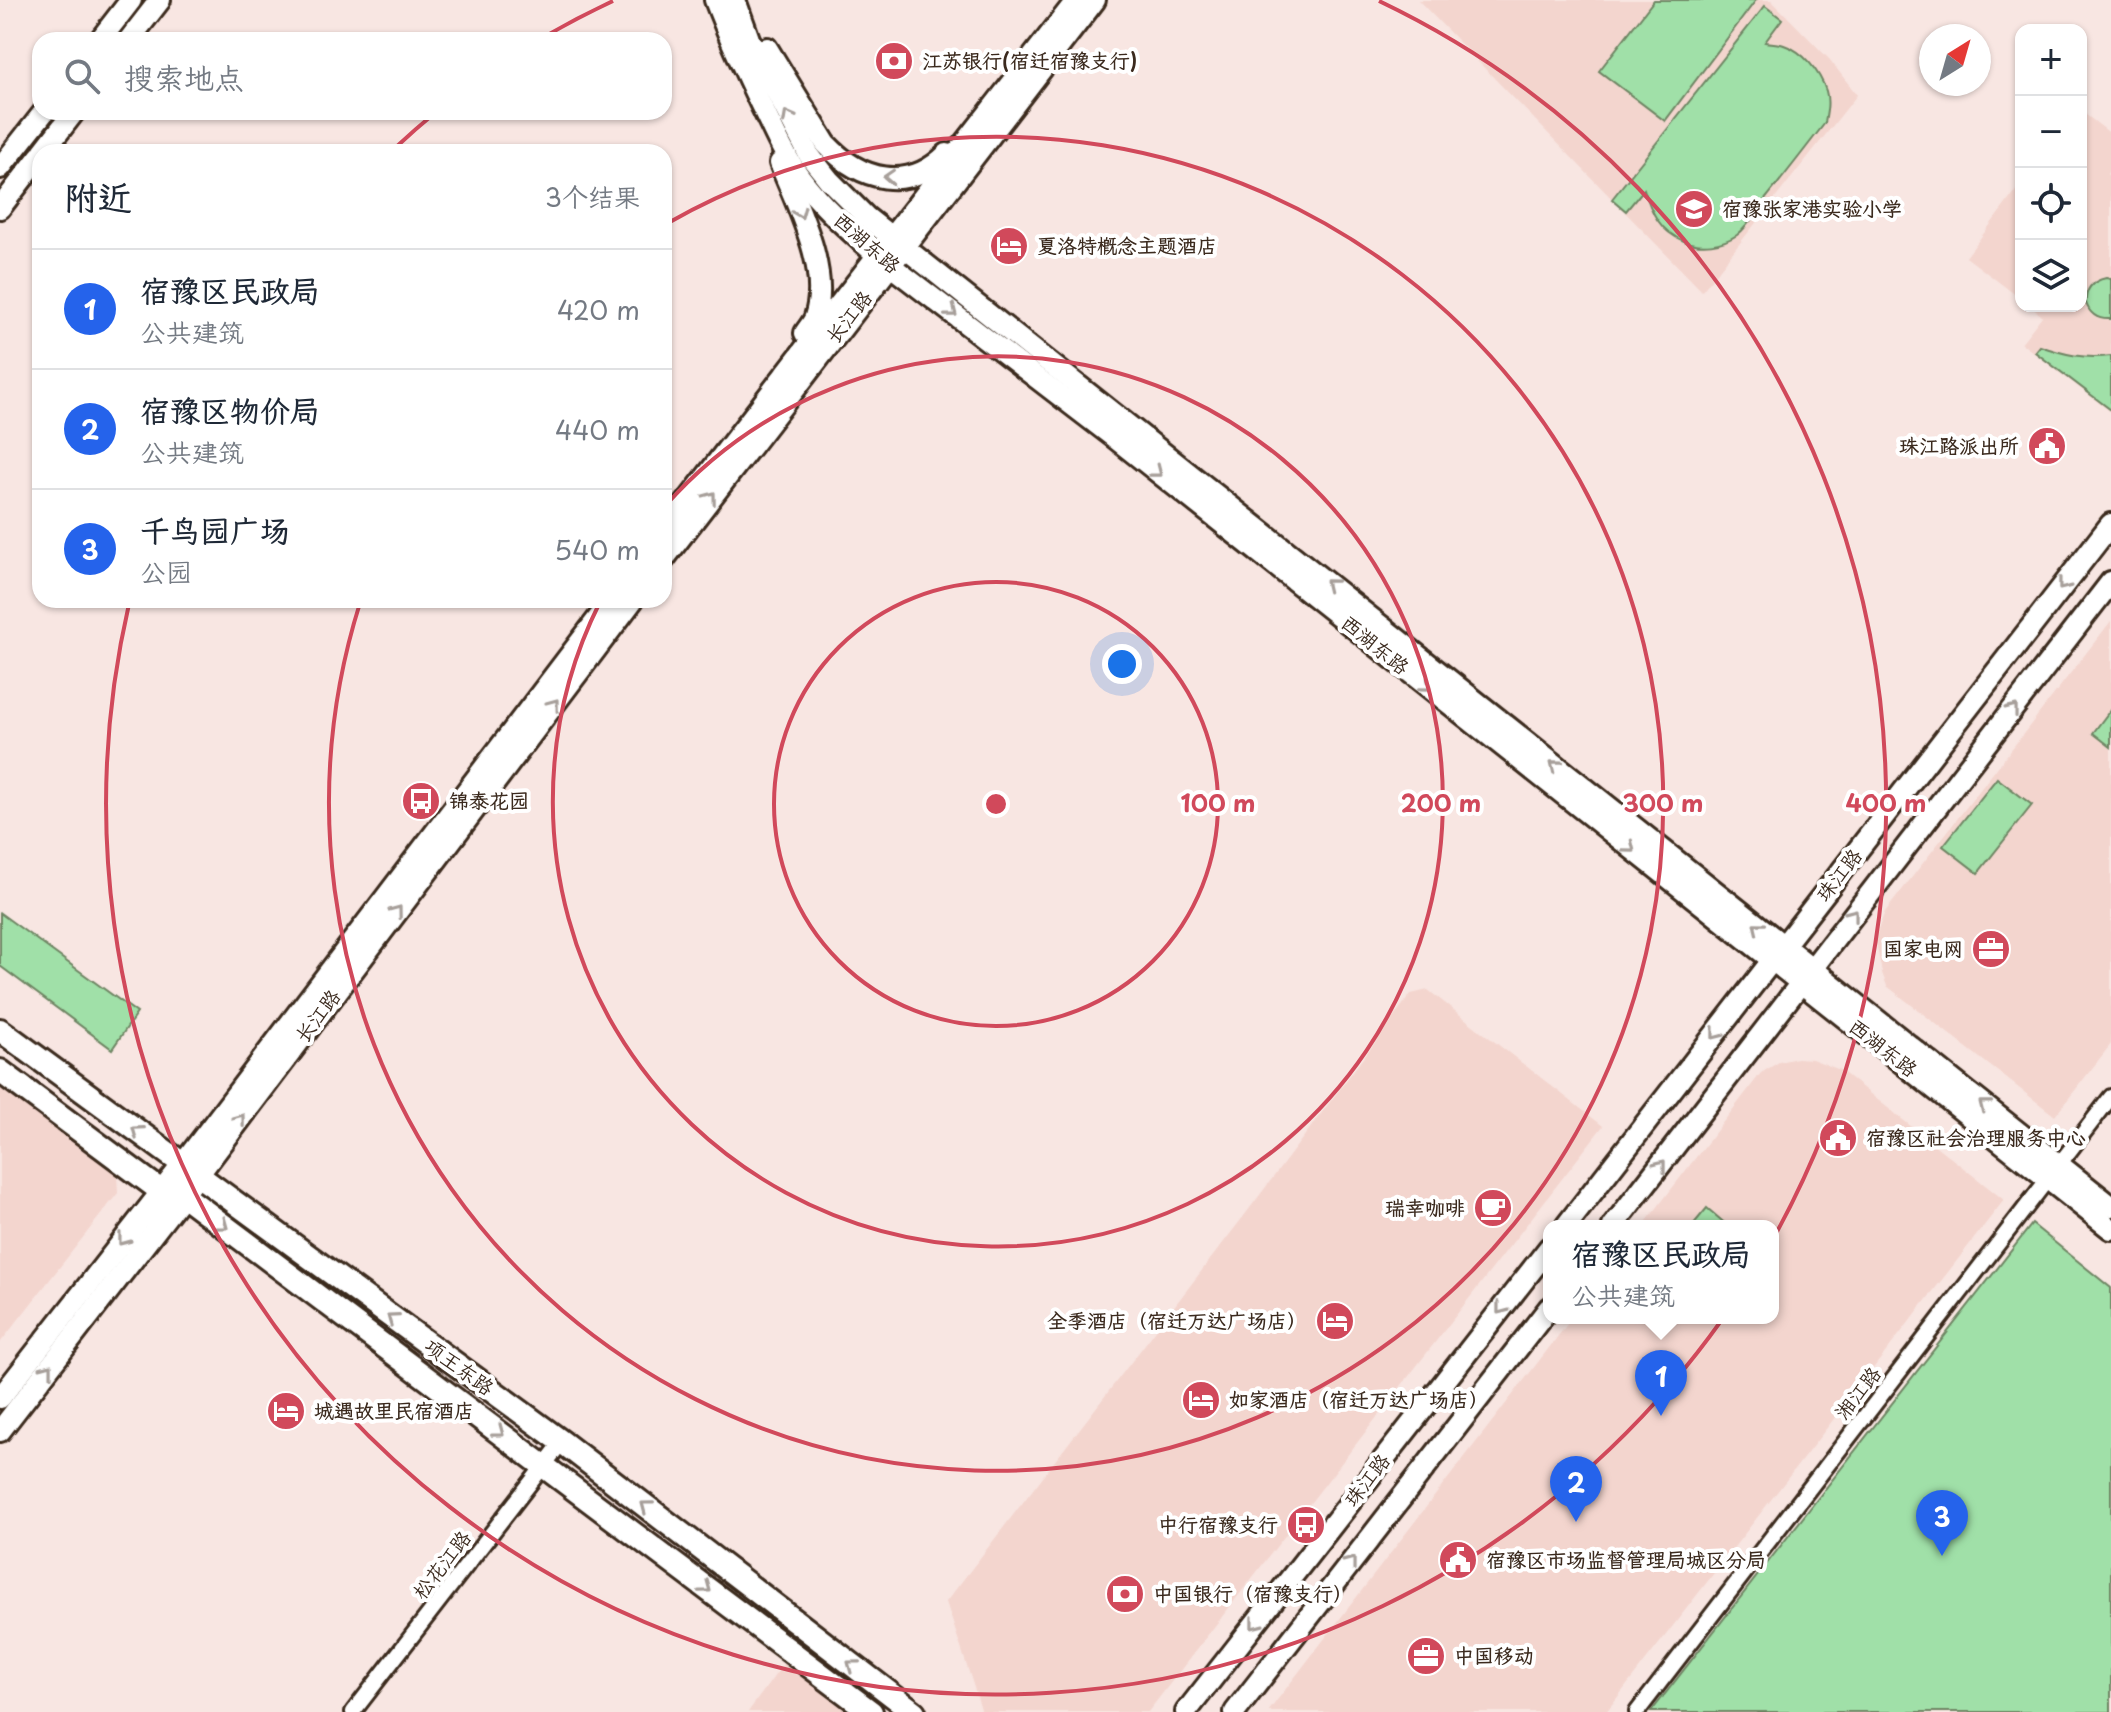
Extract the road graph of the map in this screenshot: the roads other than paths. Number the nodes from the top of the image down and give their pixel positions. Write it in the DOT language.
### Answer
graph roads {
  1 [pos="131,0"];
  2 [pos="160,0"];
  3 [pos="715,0"];
  4 [pos="736,0"];
  5 [pos="1077,0"];
  6 [pos="1095,0"];
  7 [pos="106,32"];
  8 [pos="135,32"];
  9 [pos="729,37"];
  10 [pos="995,106"];
  11 [pos="38,120"];
  12 [pos="68,120"];
  13 [pos="50,144"];
  14 [pos="32,167"];
  15 [pos="0,168"];
  16 [pos="0,208"];
  17 [pos="898,242"];
  18 [pos="884,260"];
  19 [pos="779,380"];
  20 [pos="672,521"];
  21 [pos="2111,524"];
  22 [pos="672,548"];
  23 [pos="2111,582"];
  24 [pos="606,608"];
  25 [pos="627,608"];
  26 [pos="1778,954"];
  27 [pos="1806,976"];
  28 [pos="0,1030"];
  29 [pos="0,1071"];
  30 [pos="2111,1097"];
  31 [pos="190,1170"];
  32 [pos="2054,1172"];
  33 [pos="172,1193"];
  34 [pos="2111,1206"];
  35 [pos="1571,1220"];
  36 [pos="1618,1220"];
  37 [pos="2111,1229"];
  38 [pos="1543,1256"];
  39 [pos="1543,1316"];
  40 [pos="0,1398"];
  41 [pos="0,1431"];
  42 [pos="565,1444"];
  43 [pos="547,1468"];
  44 [pos="353,1712"];
  45 [pos="364,1712"];
  46 [pos="871,1712"];
  47 [pos="914,1712"];
  48 [pos="1186,1712"];
  49 [pos="1235,1712"];
  50 [pos="1637,1712"];
  1 -- 7 [label="street"];
  2 -- 8 [label="street"];
  3 -- 9 [label="street, 西湖东路"];
  10 -- 4 [label="street, one-way"];
  17 -- 4 [label="street, 西湖东路, one-way"];
  5 -- 10 [label="street, 长江路"];
  6 -- 17 [label="street, 长江路"];
  9 -- 18 [label="street, 西湖东路"];
  9 -- 19 [label="street, one-way"];
  10 -- 17 [label="street, 长江路"];
  11 -- 15 [label="street"];
  12 -- 13 [label="street"];
  14 -- 16 [label="street"];
  17 -- 18 [label="street, 长江路"];
  26 -- 17 [label="street, 西湖东路, one-way"];
  18 -- 19 [label="street, 长江路"];
  22 -- 18 [label="street, 长江路, one-way"];
  18 -- 26 [label="street, 西湖东路, one-way"];
  19 -- 20 [label="street, 长江路"];
  21 -- 26 [label="street, 珠江路, one-way"];
  27 -- 23 [label="street, 珠江路, one-way"];
  24 -- 31 [label="street, 长江路"];
  31 -- 25 [label="street, 长江路, one-way"];
  26 -- 27 [label="street, 西湖东路"];
  26 -- 35 [label="street, 珠江路, one-way"];
  27 -- 32 [label="street, 西湖东路"];
  36 -- 27 [label="street, 珠江路, one-way"];
  31 -- 28 [label="main road, 项王东路, one-way"];
  29 -- 33 [label="main road, 项王东路"];
  30 -- 32 [label="street, 湘江路"];
  31 -- 33 [label="street, 长江路"];
  42 -- 31 [label="main road, 项王东路, one-way"];
  32 -- 34 [label="street, 西湖东路"];
  32 -- 37 [label="street, 西湖东路"];
  32 -- 50 [label="street, 湘江路"];
  33 -- 40 [label="street, 长江路, one-way"];
  41 -- 33 [label="street, 长江路, one-way"];
  33 -- 43 [label="main road, 项王东路, one-way"];
  38 -- 48 [label="street, 珠江路, one-way"];
  49 -- 39 [label="street, 珠江路, one-way"];
  42 -- 43 [label="street, 松花江路"];
  47 -- 42 [label="main road, 项王东路, one-way"];
  43 -- 44 [label="street, 松花江路"];
  43 -- 45 [label="street, 松花江路"];
  43 -- 46 [label="main road, 项王东路, one-way"];
}
